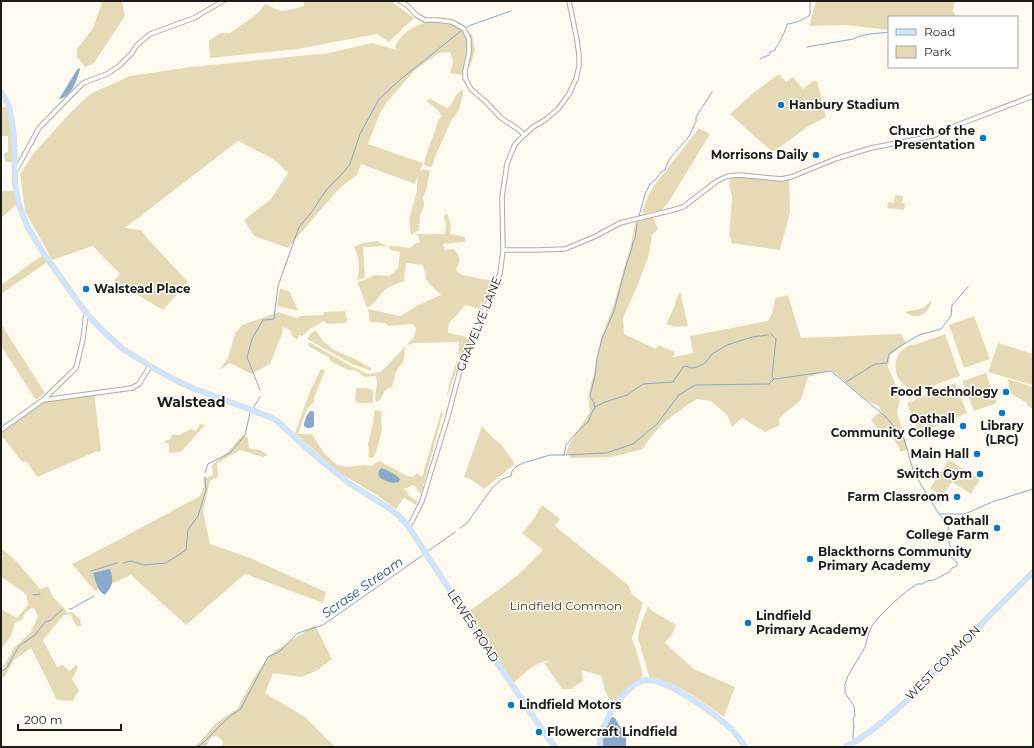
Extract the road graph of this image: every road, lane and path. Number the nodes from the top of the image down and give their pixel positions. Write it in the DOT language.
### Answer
graph roads {
  1 [pos="223,1"];
  2 [pos="400,1"];
  3 [pos="569,1"];
  4 [pos="1,92"];
  5 [pos="1033,96"];
  6 [pos="524,135"];
  7 [pos="15,172"];
  8 [pos="503,250"];
  9 [pos="86,313"];
  10 [pos="150,366"];
  11 [pos="43,400"];
  12 [pos="1,430"];
  13 [pos="408,526"];
  14 [pos="1033,572"];
  15 [pos="555,747"];
  16 [pos="600,747"];
  17 [pos="745,747"];
  18 [pos="846,747"];
  1 -- 7 [label="street"];
  2 -- 6 [label="street"];
  3 -- 6 [label="street, GRAVELYE LANE"];
  4 -- 7 [label="main road, LEWES ROAD"];
  5 -- 8 [label="street"];
  6 -- 8 [label="street, GRAVELYE LANE"];
  7 -- 9 [label="main road, LEWES ROAD"];
  8 -- 13 [label="street, GRAVELYE LANE"];
  9 -- 10 [label="main road, LEWES ROAD"];
  9 -- 11 [label="street"];
  10 -- 11 [label="street"];
  10 -- 13 [label="main road, LEWES ROAD"];
  11 -- 12 [label="street"];
  13 -- 15 [label="main road, LEWES ROAD"];
  14 -- 18 [label="main road, WEST COMMON"];
  16 -- 17 [label="main road"];
}
